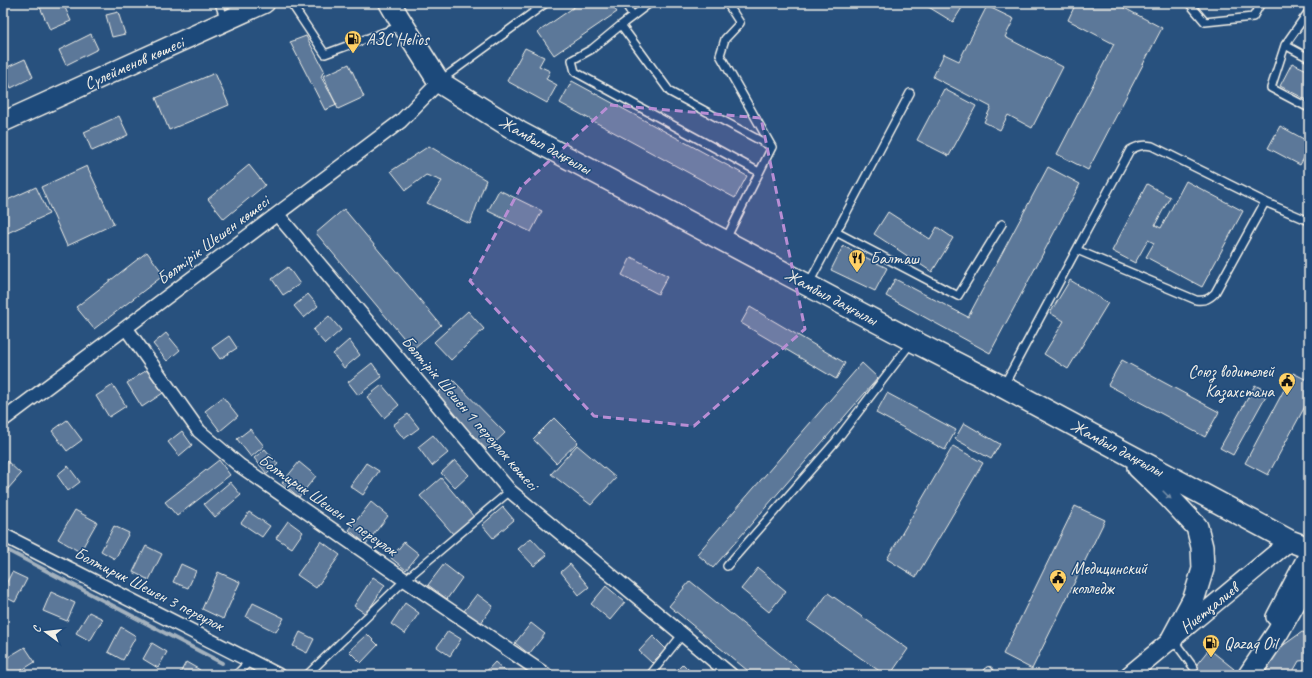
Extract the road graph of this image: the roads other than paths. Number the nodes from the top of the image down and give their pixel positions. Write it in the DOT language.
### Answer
graph roads {
  1 [pos="219,3"];
  2 [pos="265,3"];
  3 [pos="291,3"];
  4 [pos="390,3"];
  5 [pos="546,3"];
  6 [pos="625,3"];
  7 [pos="650,3"];
  8 [pos="727,3"];
  9 [pos="1190,3"];
  10 [pos="1260,3"];
  11 [pos="1309,11"];
  12 [pos="633,16"];
  13 [pos="226,21"];
  14 [pos="621,24"];
  15 [pos="403,25"];
  16 [pos="1285,45"];
  17 [pos="1309,58"];
  18 [pos="439,82"];
  19 [pos="910,94"];
  20 [pos="1309,108"];
  21 [pos="3,122"];
  22 [pos="772,147"];
  23 [pos="759,172"];
  24 [pos="1265,202"];
  25 [pos="277,214"];
  26 [pos="1309,221"];
  27 [pos="1002,224"];
  28 [pos="836,232"];
  29 [pos="725,241"];
  30 [pos="1077,250"];
  31 [pos="808,285"];
  32 [pos="126,328"];
  33 [pos="913,341"];
  34 [pos="1003,387"];
  35 [pos="3,420"];
  36 [pos="1119,449"];
  37 [pos="510,491"];
  38 [pos="3,535"];
  39 [pos="1300,544"];
  40 [pos="1309,552"];
  41 [pos="726,566"];
  42 [pos="404,580"];
  43 [pos="1309,582"];
  44 [pos="682,635"];
  45 [pos="1172,638"];
  46 [pos="250,661"];
  47 [pos="1194,668"];
  48 [pos="236,675"];
  49 [pos="278,675"];
  50 [pos="307,675"];
  51 [pos="546,675"];
  52 [pos="650,675"];
  53 [pos="731,675"];
  54 [pos="985,675"];
  55 [pos="992,675"];
  56 [pos="1129,675"];
  57 [pos="1246,675"];
  58 [pos="1249,675"];
  1 -- 13 [label="lane"];
  2 -- 13 [label="main road, Сүлейменов көшесі"];
  3 -- 15 [label="lane"];
  4 -- 15 [label="main road, Жамбыл даңғылы"];
  5 -- 18 [label="lane"];
  6 -- 12 [label="lane"];
  7 -- 12 [label="lane"];
  8 -- 22 [label="lane"];
  9 -- 10 [label="lane"];
  11 -- 16 [label="lane"];
  12 -- 14 [label="lane"];
  13 -- 21 [label="main road, Сүлейменов көшесі"];
  14 -- 22 [label="lane"];
  14 -- 23 [label="lane"];
  15 -- 18 [label="main road, Жамбыл даңғылы"];
  16 -- 17 [label="lane"];
  16 -- 20 [label="lane"];
  18 -- 25 [label="street, Бөлтірік Шешен көшесі"];
  18 -- 29 [label="main road, Жамбыл даңғылы"];
  19 -- 28 [label="lane"];
  22 -- 23 [label="lane"];
  23 -- 29 [label="lane"];
  24 -- 26 [label="lane"];
  24 -- 30 [label="lane"];
  24 -- 30 [label="lane"];
  25 -- 32 [label="street, Бөлтірік Шешен көшесі"];
  25 -- 37 [label="street, Бөлтірік Шешен 1 переулок көшесі"];
  27 -- 28 [label="lane"];
  28 -- 31 [label="lane"];
  29 -- 31 [label="main road, Жамбыл даңғылы"];
  30 -- 34 [label="lane"];
  31 -- 33 [label="main road, Жамбыл даңғылы"];
  32 -- 35 [label="street, Бөлтірік Шешен көшесі"];
  32 -- 42 [label="street, Болтирик Шешен 2 переулок"];
  33 -- 34 [label="main road, Жамбыл даңғылы"];
  33 -- 41 [label="lane"];
  34 -- 36 [label="main road, Жамбыл даңғылы"];
  36 -- 39 [label="main road, Жамбыл даңғылы"];
  36 -- 45 [label="main road, one-way"];
  37 -- 42 [label="lane"];
  37 -- 44 [label="street, Бөлтірік Шешен 1 переулок көшесі"];
  38 -- 46 [label="street, Болтирик Шешен 3 переулок"];
  39 -- 45 [label="street, Ниетқалиев"];
  40 -- 57 [label="street"];
  42 -- 50 [label="lane"];
  42 -- 51 [label="street, Болтирик Шешен 2 переулок"];
  43 -- 58 [label="main road"];
  44 -- 52 [label="lane"];
  44 -- 53 [label="street, Бөлтірік Шешен 1 переулок көшесі"];
  45 -- 47 [label="lane"];
  45 -- 56 [label="street, Ниетқалиев"];
  46 -- 48 [label="lane"];
  46 -- 49 [label="street, Болтирик Шешен 3 переулок"];
  54 -- 55 [label="lane"];
}
